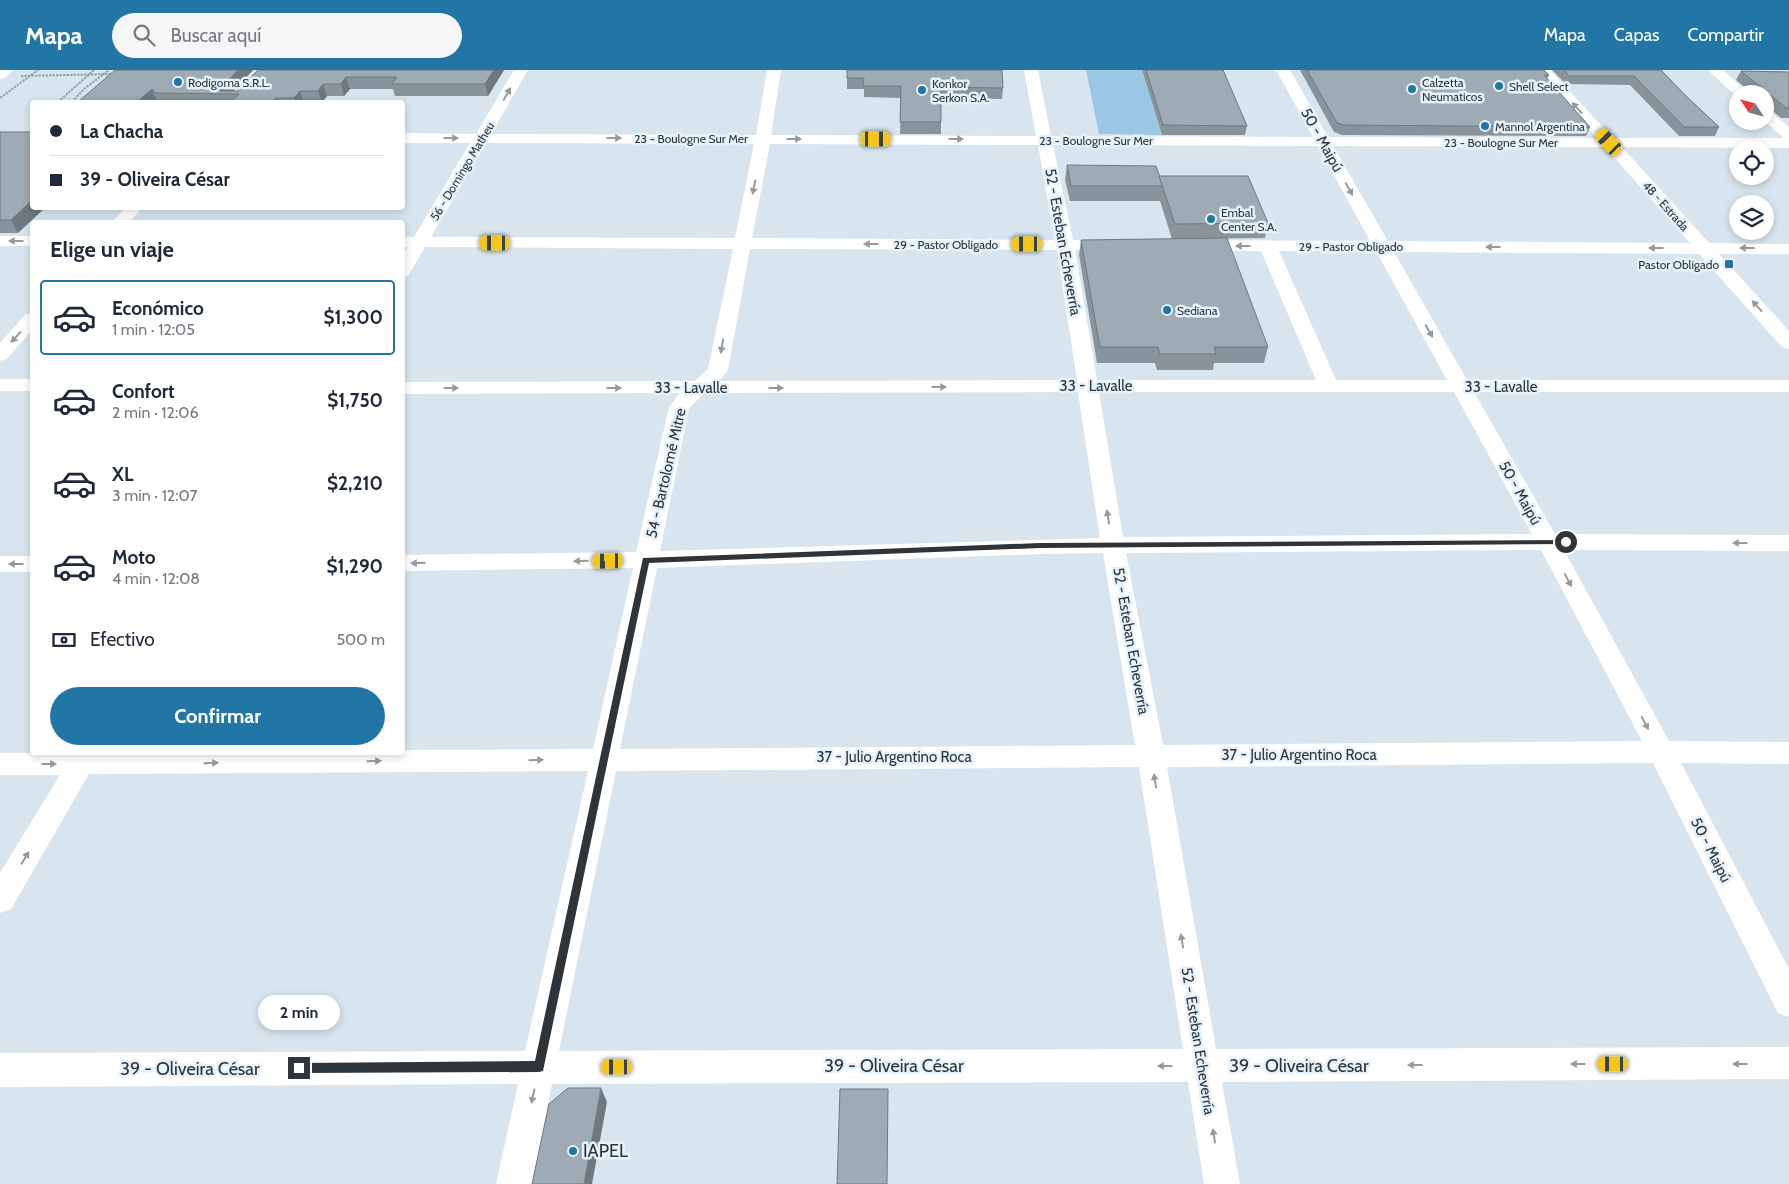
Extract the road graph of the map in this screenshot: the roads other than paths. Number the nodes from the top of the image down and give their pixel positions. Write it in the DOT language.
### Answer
graph roads {
  1 [pos="6,70"];
  2 [pos="521,70"];
  3 [pos="774,70"];
  4 [pos="1031,70"];
  5 [pos="1283,70"];
  6 [pos="1542,70"];
  7 [pos="1715,70"];
  8 [pos="0,75"];
  9 [pos="1732,85"];
  10 [pos="1774,122"];
  11 [pos="1789,135"];
  12 [pos="405,138"];
  13 [pos="482,138"];
  14 [pos="763,139"];
  15 [pos="1044,140"];
  16 [pos="1322,142"];
  17 [pos="1609,142"];
  18 [pos="1789,143"];
  19 [pos="132,210"];
  20 [pos="122,220"];
  21 [pos="0,241"];
  22 [pos="30,241"];
  23 [pos="411,242"];
  24 [pos="743,244"];
  25 [pos="1065,244"];
  26 [pos="1133,245"];
  27 [pos="1181,245"];
  28 [pos="1268,246"];
  29 [pos="1381,246"];
  30 [pos="1704,248"];
  31 [pos="1789,249"];
  32 [pos="405,262"];
  33 [pos="30,321"];
  34 [pos="1789,343"];
  35 [pos="0,355"];
  36 [pos="0,385"];
  37 [pos="30,385"];
  38 [pos="1087,386"];
  39 [pos="1329,386"];
  40 [pos="1789,386"];
  41 [pos="1461,387"];
  42 [pos="405,388"];
  43 [pos="698,388"];
  44 [pos="1548,542"];
  45 [pos="1789,543"];
  46 [pos="1113,545"];
  47 [pos="646,560"];
  48 [pos="405,563"];
  49 [pos="0,564"];
  50 [pos="30,564"];
  51 [pos="1661,752"];
  52 [pos="1789,753"];
  53 [pos="1151,756"];
  54 [pos="84,758"];
  55 [pos="603,759"];
  56 [pos="0,764"];
  57 [pos="0,900"];
  58 [pos="1789,1002"];
  59 [pos="1789,1063"];
  60 [pos="1202,1066"];
  61 [pos="539,1067"];
  62 [pos="0,1070"];
  63 [pos="514,1184"];
  64 [pos="1222,1184"];
  1 -- 8 [label="street"];
  13 -- 2 [label="street, 56 - Domingo Matheu, one-way"];
  3 -- 14 [label="street, 54 - Bartolomé Mitre"];
  4 -- 15 [label="street, 52 - Esteban Echeverría"];
  5 -- 16 [label="street, 50 - Maipú"];
  17 -- 6 [label="street, 48 - Estrada, one-way"];
  7 -- 9 [label="street"];
  10 -- 11 [label="street"];
  12 -- 13 [label="street, 23 - Boulogne Sur Mer, one-way"];
  13 -- 14 [label="street, 23 - Boulogne Sur Mer, one-way"];
  13 -- 23 [label="street, 56 - Domingo Matheu"];
  14 -- 15 [label="street, 23 - Boulogne Sur Mer, one-way"];
  14 -- 24 [label="street, 54 - Bartolomé Mitre, one-way"];
  15 -- 16 [label="street, 23 - Boulogne Sur Mer"];
  15 -- 25 [label="street, 52 - Esteban Echeverría"];
  16 -- 17 [label="street, 23 - Boulogne Sur Mer"];
  16 -- 29 [label="street, 50 - Maipú, one-way"];
  17 -- 18 [label="street, 23 - Boulogne Sur Mer"];
  17 -- 30 [label="street, 48 - Estrada"];
  19 -- 20 [label="street"];
  22 -- 21 [label="street, one-way"];
  23 -- 24 [label="street, 29 - Pastor Obligado"];
  23 -- 32 [label="street, 56 - Domingo Matheu"];
  25 -- 24 [label="street, 29 - Pastor Obligado, one-way"];
  24 -- 43 [label="street, 54 - Bartolomé Mitre, one-way"];
  25 -- 26 [label="street, 29 - Pastor Obligado"];
  25 -- 38 [label="street, 52 - Esteban Echeverría"];
  28 -- 27 [label="street, 29 - Pastor Obligado, one-way"];
  28 -- 29 [label="street, 29 - Pastor Obligado"];
  28 -- 39 [label="street"];
  30 -- 29 [label="street, 29 - Pastor Obligado, one-way"];
  29 -- 41 [label="street, 50 - Maipú, one-way"];
  31 -- 30 [label="street, 29 - Pastor Obligado, one-way"];
  34 -- 30 [label="street, 48 - Estrada, one-way"];
  33 -- 35 [label="street, one-way"];
  36 -- 37 [label="street"];
  38 -- 39 [label="street, 33 - Lavalle"];
  43 -- 38 [label="street, 33 - Lavalle, one-way"];
  46 -- 38 [label="street, 52 - Esteban Echeverría, one-way"];
  39 -- 41 [label="street, 33 - Lavalle"];
  40 -- 41 [label="street, 33 - Lavalle"];
  41 -- 44 [label="street, 50 - Maipú"];
  42 -- 43 [label="street, 33 - Lavalle, one-way"];
  43 -- 47 [label="street, 54 - Bartolomé Mitre"];
  45 -- 44 [label="street, one-way"];
  44 -- 46 [label="street"];
  44 -- 51 [label="street, 50 - Maipú, one-way"];
  46 -- 47 [label="street"];
  46 -- 53 [label="street, 52 - Esteban Echeverría"];
  47 -- 48 [label="street, one-way"];
  47 -- 55 [label="street, 54 - Bartolomé Mitre"];
  50 -- 49 [label="street, one-way"];
  51 -- 52 [label="street, 37 - Julio Argentino Roca"];
  51 -- 53 [label="street, 37 - Julio Argentino Roca"];
  51 -- 58 [label="street, 50 - Maipú"];
  53 -- 55 [label="street, 37 - Julio Argentino Roca"];
  60 -- 53 [label="street, 52 - Esteban Echeverría, one-way"];
  54 -- 55 [label="street, 37 - Julio Argentino Roca, one-way"];
  56 -- 54 [label="street, 37 - Julio Argentino Roca, one-way"];
  57 -- 54 [label="street, one-way"];
  55 -- 61 [label="street, 54 - Bartolomé Mitre"];
  59 -- 60 [label="street, 39 - Oliveira César, one-way"];
  60 -- 61 [label="street, 39 - Oliveira César, one-way"];
  64 -- 60 [label="street, 52 - Esteban Echeverría, one-way"];
  61 -- 62 [label="street, 39 - Oliveira César"];
  61 -- 63 [label="street, 54 - Bartolomé Mitre, one-way"];
}
